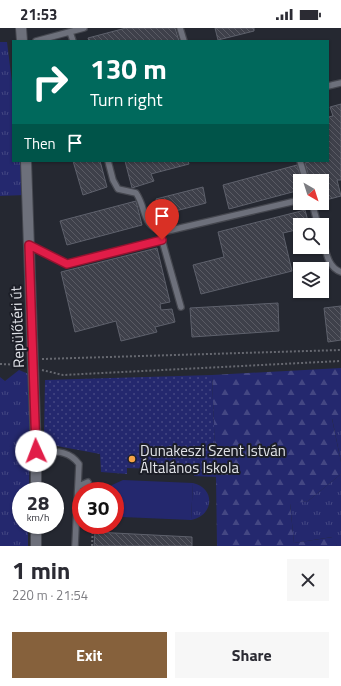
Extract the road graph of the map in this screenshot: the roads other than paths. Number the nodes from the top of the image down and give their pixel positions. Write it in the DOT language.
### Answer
graph roads {
  1 [pos="21,28"];
  2 [pos="84,28"];
  3 [pos="180,28"];
  4 [pos="70,32"];
  5 [pos="22,40"];
  6 [pos="40,40"];
  7 [pos="73,40"];
  8 [pos="184,40"];
  9 [pos="341,83"];
  10 [pos="329,86"];
  11 [pos="26,162"];
  12 [pos="108,162"];
  13 [pos="300,162"];
  14 [pos="304,174"];
  15 [pos="293,202"];
  16 [pos="29,245"];
  17 [pos="327,254"];
  18 [pos="341,272"];
  19 [pos="181,307"];
  20 [pos="36,451"];
  21 [pos="36,482"];
  22 [pos="79,482"];
  23 [pos="36,534"];
  24 [pos="76,534"];
  25 [pos="36,546"];
  26 [pos="75,546"];
  1 -- 5 [label="street"];
  2 -- 4 [label="lane"];
  3 -- 8 [label="lane"];
  4 -- 6 [label="lane"];
  4 -- 7 [label="lane"];
  9 -- 10 [label="lane"];
  11 -- 16 [label="street, Repülőtéri út"];
  12 -- 15 [label="lane"];
  13 -- 14 [label="lane"];
  16 -- 19 [label="lane"];
  16 -- 20 [label="street, Repülőtéri út"];
  17 -- 18 [label="lane"];
  20 -- 21 [label="street, Repülőtéri út"];
  20 -- 22 [label="lane"];
  23 -- 25 [label="street"];
  24 -- 26 [label="lane"];
}
